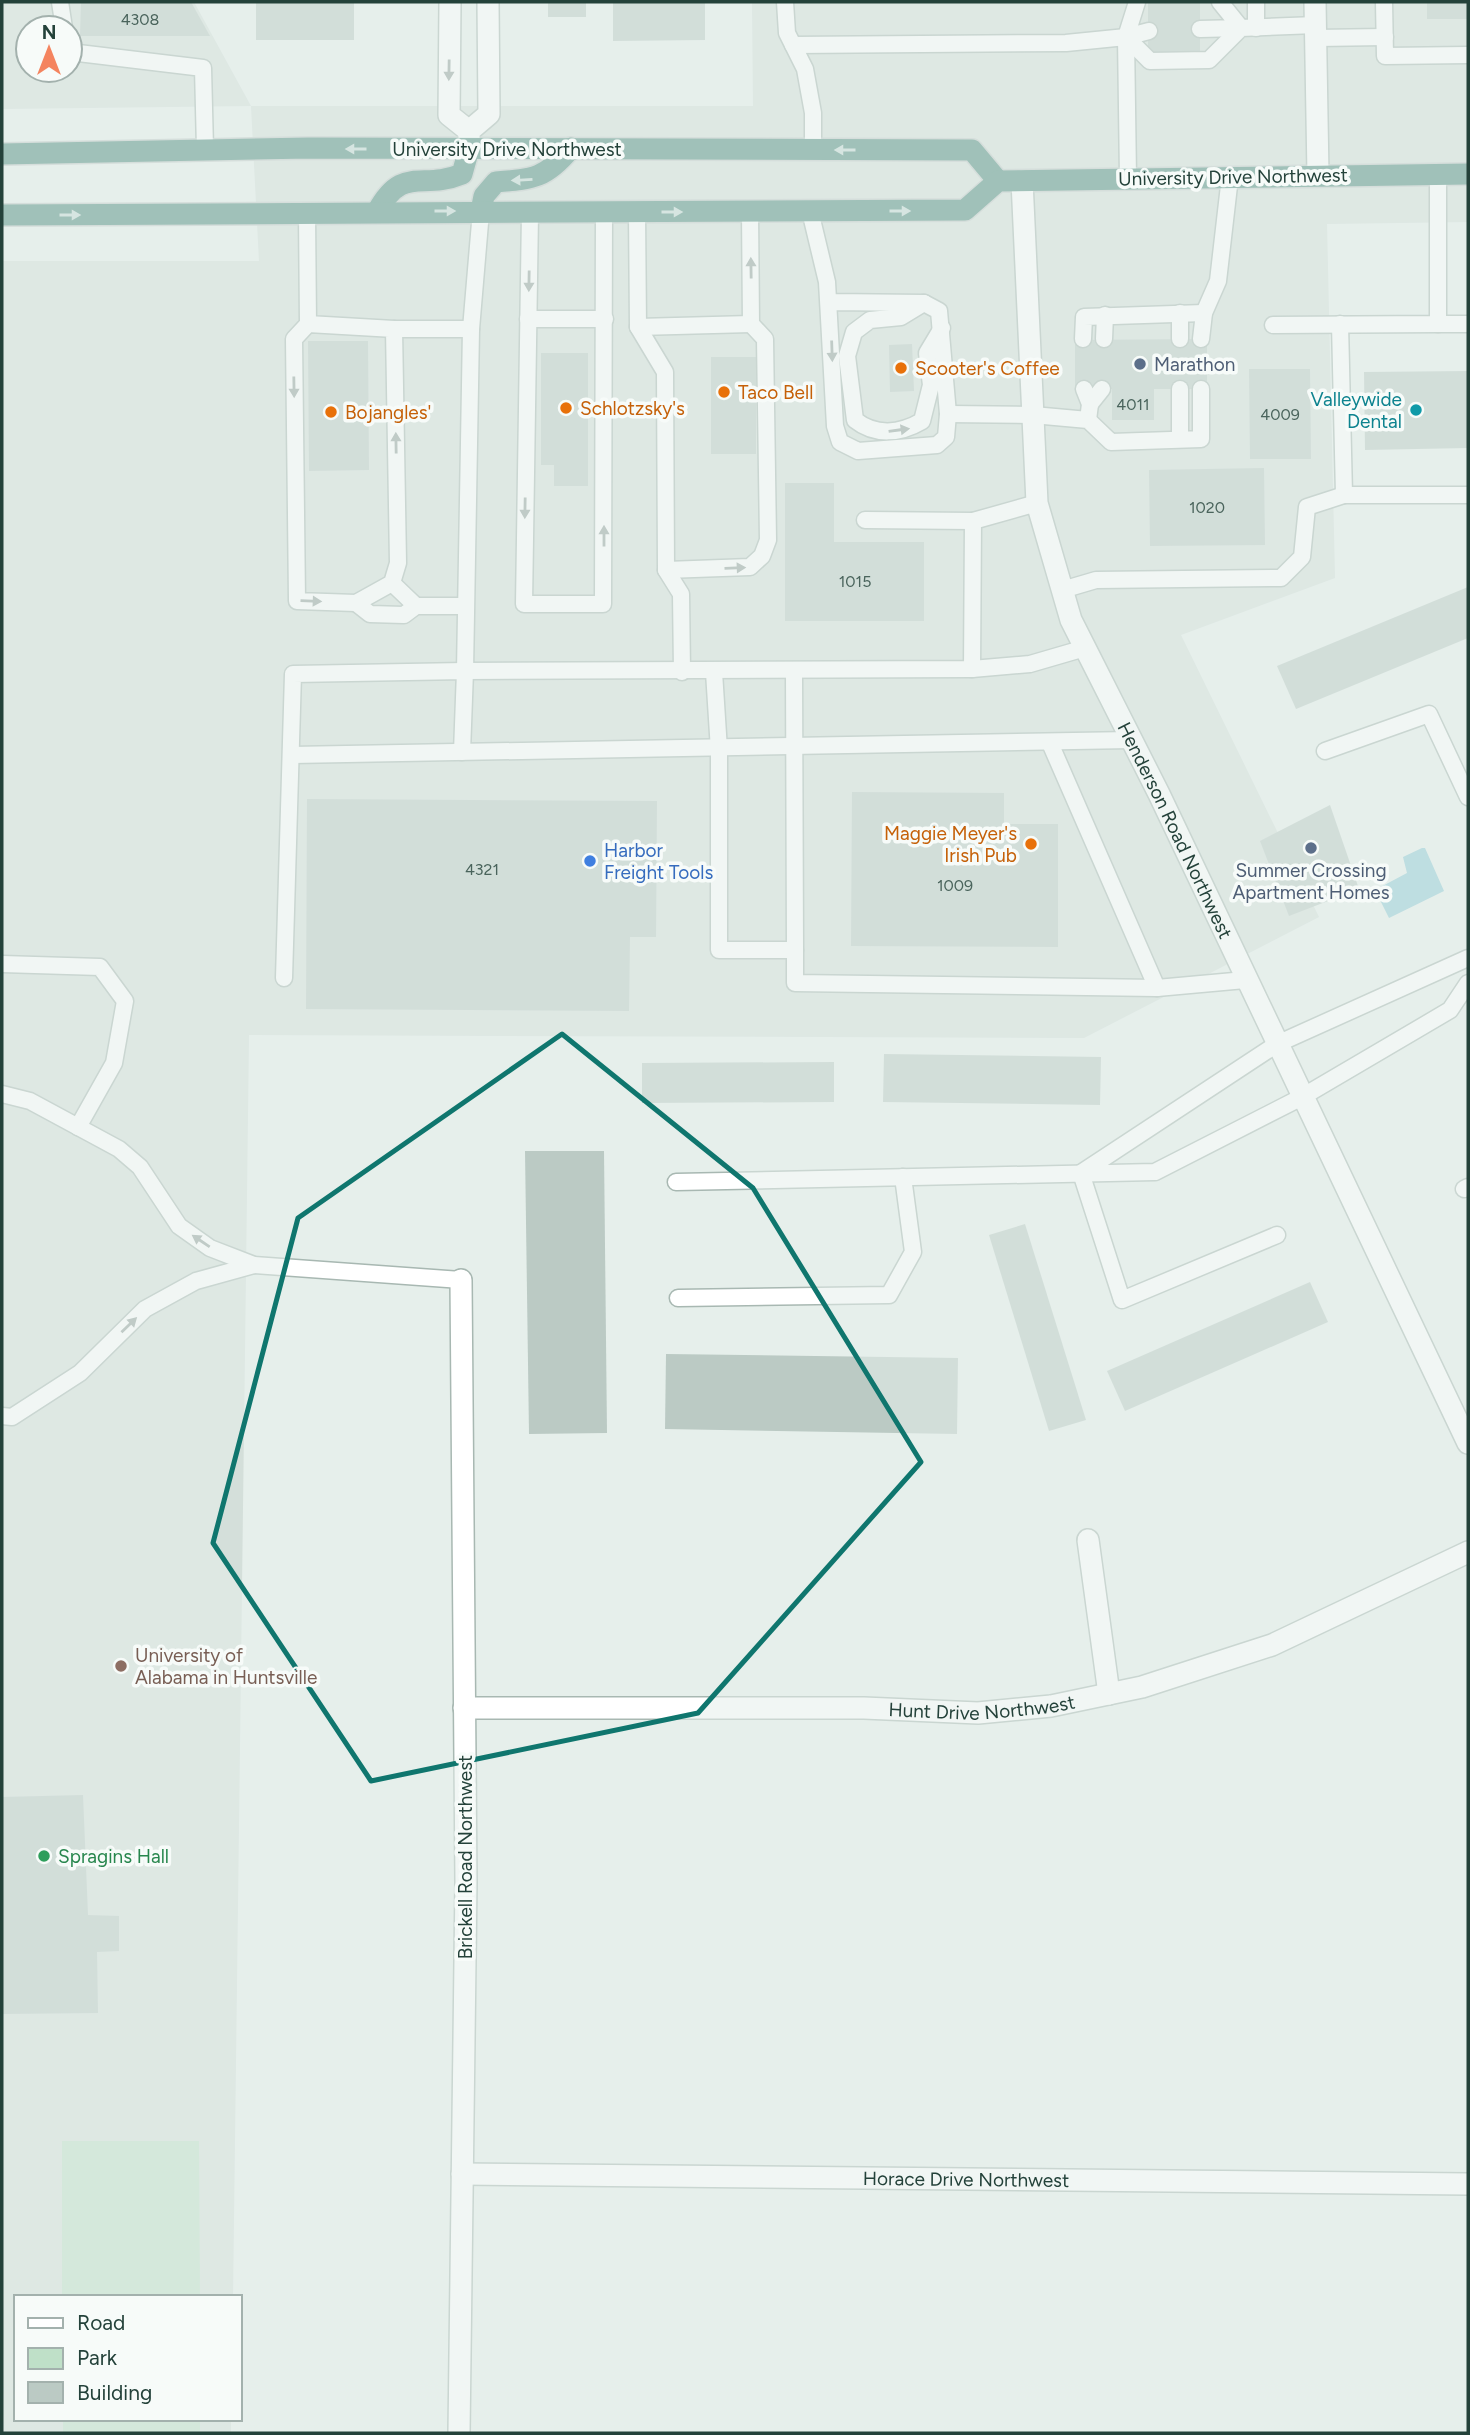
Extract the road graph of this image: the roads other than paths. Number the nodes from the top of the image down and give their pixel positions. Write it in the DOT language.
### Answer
graph roads {
  1 [pos="450,2"];
  2 [pos="488,2"];
  3 [pos="785,2"];
  4 [pos="1138,2"];
  5 [pos="1220,2"];
  6 [pos="1256,2"];
  7 [pos="1315,2"];
  8 [pos="1384,2"];
  9 [pos="1249,28"];
  10 [pos="1200,29"];
  11 [pos="1149,30"];
  12 [pos="1316,32"];
  13 [pos="1126,37"];
  14 [pos="1385,37"];
  15 [pos="793,45"];
  16 [pos="84,54"];
  17 [pos="1468,55"];
  18 [pos="469,140"];
  19 [pos="571,148"];
  20 [pos="205,149"];
  21 [pos="813,149"];
  22 [pos="2,154"];
  23 [pos="1438,174"];
  24 [pos="1468,174"];
  25 [pos="1318,175"];
  26 [pos="1230,177"];
  27 [pos="1128,178"];
  28 [pos="998,181"];
  29 [pos="1022,181"];
  30 [pos="481,211"];
  31 [pos="750,211"];
  32 [pos="810,211"];
  33 [pos="377,212"];
  34 [pos="604,212"];
  35 [pos="637,212"];
  36 [pos="530,213"];
  37 [pos="307,214"];
  38 [pos="2,215"];
  39 [pos="830,302"];
  40 [pos="924,303"];
  41 [pos="1180,313"];
  42 [pos="1204,313"];
  43 [pos="1105,315"];
  44 [pos="528,319"];
  45 [pos="605,319"];
  46 [pos="308,324"];
  47 [pos="751,324"];
  48 [pos="1340,324"];
  49 [pos="1438,324"];
  50 [pos="1468,324"];
  51 [pos="1273,325"];
  52 [pos="638,327"];
  53 [pos="942,328"];
  54 [pos="394,329"];
  55 [pos="471,329"];
  56 [pos="1083,340"];
  57 [pos="1104,340"];
  58 [pos="1180,340"];
  59 [pos="1202,340"];
  60 [pos="1102,389"];
  61 [pos="1180,389"];
  62 [pos="1202,389"];
  63 [pos="1087,405"];
  64 [pos="948,414"];
  65 [pos="1033,415"];
  66 [pos="1180,439"];
  67 [pos="1343,495"];
  68 [pos="1468,495"];
  69 [pos="1037,503"];
  70 [pos="865,520"];
  71 [pos="973,521"];
  72 [pos="666,570"];
  73 [pos="392,583"];
  74 [pos="1062,590"];
  75 [pos="356,603"];
  76 [pos="416,606"];
  77 [pos="465,606"];
  78 [pos="1085,648"];
  79 [pos="972,670"];
  80 [pos="465,671"];
  81 [pos="794,671"];
  82 [pos="682,672"];
  83 [pos="714,672"];
  84 [pos="1131,740"];
  85 [pos="1050,743"];
  86 [pos="796,748"];
  87 [pos="719,750"];
  88 [pos="1325,751"];
  89 [pos="462,752"];
  90 [pos="292,755"];
  91 [pos="1468,797"];
  92 [pos="794,950"];
  93 [pos="1468,958"];
  94 [pos="2,964"];
  95 [pos="284,978"];
  96 [pos="1245,980"];
  97 [pos="1468,984"];
  98 [pos="1157,988"];
  99 [pos="1277,1044"];
  100 [pos="2,1094"];
  101 [pos="1302,1097"];
  102 [pos="78,1127"];
  103 [pos="1081,1173"];
  104 [pos="903,1177"];
  105 [pos="676,1182"];
  106 [pos="1278,1235"];
  107 [pos="254,1265"];
  108 [pos="461,1280"];
  109 [pos="678,1298"];
  110 [pos="2,1416"];
  111 [pos="1468,1443"];
  112 [pos="1088,1540"];
  113 [pos="1468,1552"];
  114 [pos="1108,1694"];
  115 [pos="464,1709"];
  116 [pos="462,2174"];
  117 [pos="1468,2184"];
  118 [pos="459,2433"];
  1 -- 18 [label="street, one-way"];
  2 -- 18 [label="street"];
  3 -- 15 [label="lane"];
  4 -- 13 [label="lane"];
  5 -- 9 [label="lane"];
  6 -- 9 [label="lane"];
  7 -- 12 [label="street"];
  8 -- 14 [label="lane"];
  9 -- 10 [label="lane"];
  9 -- 12 [label="lane"];
  9 -- 13 [label="lane"];
  11 -- 13 [label="lane"];
  12 -- 14 [label="lane"];
  12 -- 25 [label="street"];
  13 -- 15 [label="lane"];
  13 -- 27 [label="lane"];
  14 -- 17 [label="lane"];
  15 -- 21 [label="lane"];
  16 -- 20 [label="lane"];
  18 -- 19 [label="highway, University Drive Northwest"];
  18 -- 20 [label="highway, University Drive Northwest, one-way"];
  18 -- 33 [label="highway"];
  19 -- 21 [label="highway, University Drive Northwest"];
  19 -- 30 [label="highway, one-way"];
  20 -- 22 [label="highway, University Drive Northwest"];
  28 -- 21 [label="highway, University Drive Northwest, one-way"];
  23 -- 24 [label="highway, University Drive Northwest"];
  23 -- 25 [label="highway, University Drive Northwest"];
  23 -- 49 [label="lane"];
  25 -- 26 [label="highway, University Drive Northwest"];
  26 -- 27 [label="highway, University Drive Northwest"];
  26 -- 42 [label="lane"];
  27 -- 29 [label="highway, University Drive Northwest"];
  28 -- 29 [label="highway, University Drive Northwest"];
  32 -- 28 [label="highway, one-way"];
  29 -- 65 [label="street, Henderson Road Northwest"];
  33 -- 30 [label="highway, one-way"];
  30 -- 36 [label="highway"];
  30 -- 55 [label="lane"];
  31 -- 32 [label="highway"];
  35 -- 31 [label="highway, one-way"];
  47 -- 31 [label="lane, one-way"];
  32 -- 39 [label="lane"];
  33 -- 37 [label="highway"];
  34 -- 35 [label="highway"];
  34 -- 36 [label="highway"];
  34 -- 45 [label="lane"];
  35 -- 52 [label="lane"];
  36 -- 44 [label="lane, one-way"];
  38 -- 37 [label="highway, one-way"];
  37 -- 46 [label="lane"];
  39 -- 40 [label="lane"];
  39 -- 64 [label="lane, one-way"];
  40 -- 53 [label="lane"];
  40 -- 53 [label="lane, one-way"];
  41 -- 42 [label="lane"];
  41 -- 43 [label="lane"];
  41 -- 58 [label="lane"];
  42 -- 59 [label="lane"];
  43 -- 56 [label="lane"];
  43 -- 57 [label="lane"];
  44 -- 45 [label="lane"];
  44 -- 45 [label="lane, one-way"];
  46 -- 54 [label="lane"];
  46 -- 75 [label="lane, one-way"];
  47 -- 52 [label="lane"];
  72 -- 47 [label="lane, one-way"];
  48 -- 49 [label="lane"];
  48 -- 51 [label="lane"];
  48 -- 67 [label="lane"];
  49 -- 50 [label="lane"];
  52 -- 72 [label="lane"];
  53 -- 64 [label="lane"];
  54 -- 55 [label="lane"];
  73 -- 54 [label="lane, one-way"];
  55 -- 77 [label="lane"];
  60 -- 63 [label="lane"];
  61 -- 66 [label="lane"];
  62 -- 66 [label="lane"];
  63 -- 65 [label="lane"];
  63 -- 66 [label="lane"];
  64 -- 65 [label="lane"];
  65 -- 69 [label="street, Henderson Road Northwest"];
  67 -- 68 [label="lane"];
  67 -- 74 [label="lane"];
  69 -- 71 [label="lane"];
  69 -- 74 [label="street, Henderson Road Northwest"];
  70 -- 71 [label="lane"];
  71 -- 79 [label="lane"];
  72 -- 82 [label="lane"];
  73 -- 75 [label="lane"];
  73 -- 76 [label="lane"];
  74 -- 78 [label="street, Henderson Road Northwest"];
  75 -- 76 [label="lane"];
  76 -- 77 [label="lane"];
  77 -- 80 [label="lane"];
  78 -- 79 [label="lane"];
  78 -- 84 [label="street, Henderson Road Northwest"];
  79 -- 81 [label="lane"];
  80 -- 82 [label="lane"];
  80 -- 89 [label="lane"];
  80 -- 90 [label="lane"];
  81 -- 83 [label="lane"];
  81 -- 86 [label="lane"];
  82 -- 83 [label="lane"];
  83 -- 87 [label="lane"];
  84 -- 85 [label="lane"];
  84 -- 96 [label="street, Henderson Road Northwest"];
  85 -- 86 [label="lane"];
  85 -- 98 [label="lane"];
  86 -- 87 [label="lane"];
  86 -- 92 [label="lane"];
  87 -- 89 [label="lane"];
  87 -- 92 [label="lane"];
  88 -- 91 [label="lane"];
  89 -- 90 [label="lane"];
  90 -- 95 [label="lane"];
  92 -- 98 [label="lane"];
  93 -- 99 [label="lane"];
  94 -- 102 [label="lane"];
  96 -- 98 [label="lane"];
  96 -- 99 [label="street, Henderson Road Northwest"];
  97 -- 101 [label="lane"];
  99 -- 101 [label="street, Henderson Road Northwest"];
  99 -- 103 [label="lane"];
  100 -- 102 [label="lane"];
  101 -- 103 [label="lane"];
  101 -- 111 [label="street, Henderson Road Northwest"];
  107 -- 102 [label="lane, one-way"];
  103 -- 104 [label="lane"];
  103 -- 106 [label="lane"];
  104 -- 105 [label="lane"];
  104 -- 109 [label="lane"];
  107 -- 108 [label="lane"];
  110 -- 107 [label="lane, one-way"];
  108 -- 115 [label="street, Brickell Road Northwest"];
  112 -- 114 [label="street"];
  113 -- 114 [label="street, Hunt Drive Northwest"];
  114 -- 115 [label="street, Hunt Drive Northwest"];
  115 -- 116 [label="street, Brickell Road Northwest"];
  116 -- 117 [label="street, Horace Drive Northwest"];
  116 -- 118 [label="street, Brickell Road Northwest"];
}
